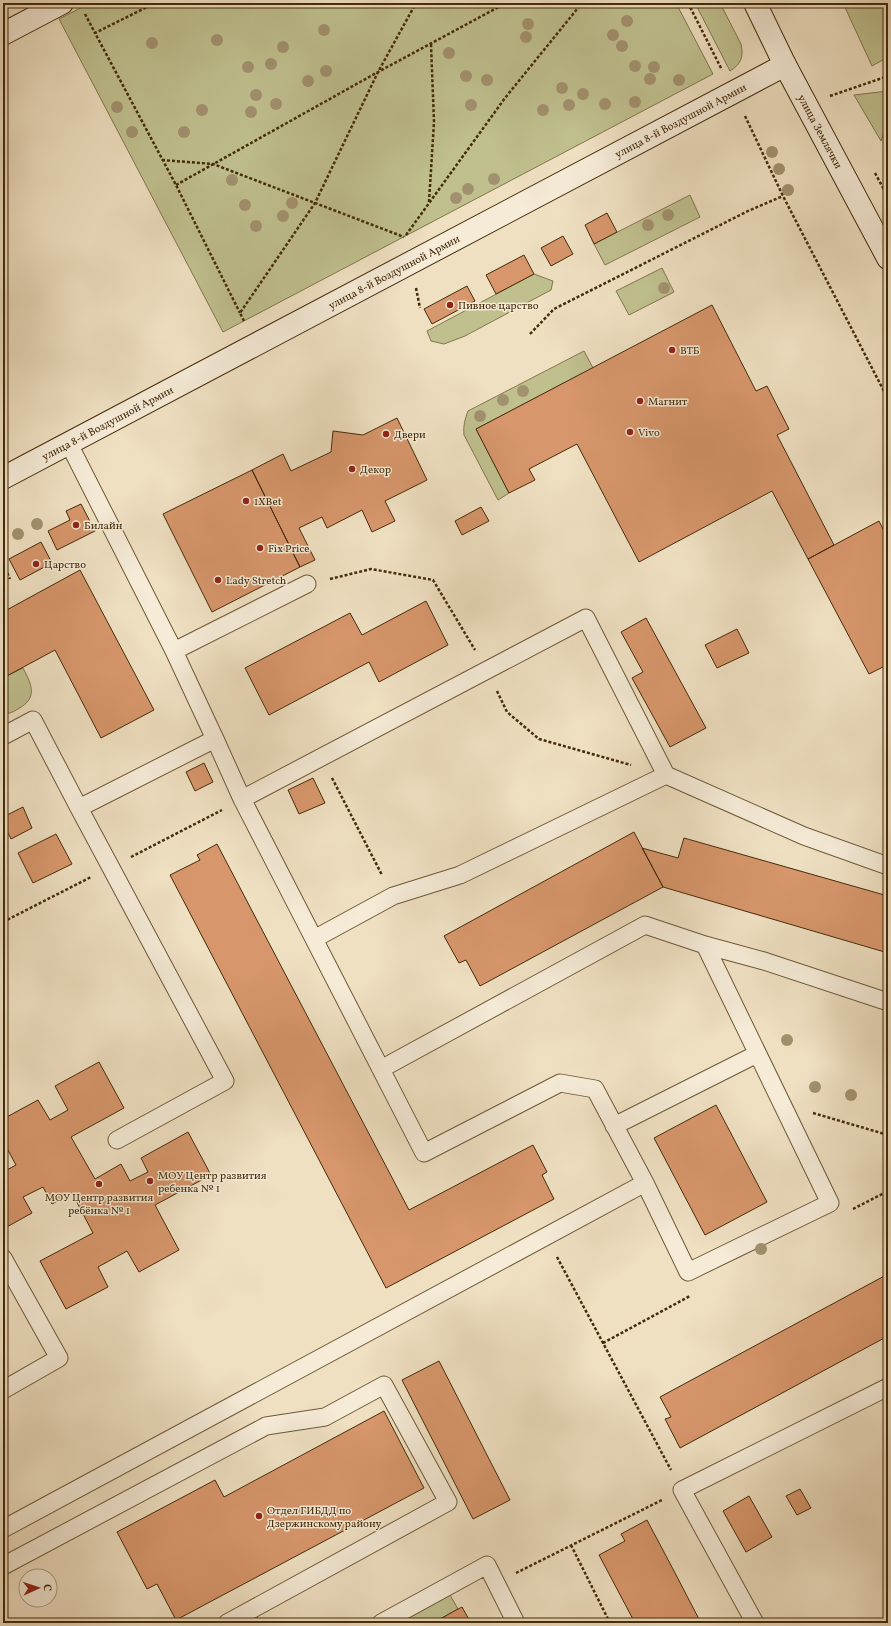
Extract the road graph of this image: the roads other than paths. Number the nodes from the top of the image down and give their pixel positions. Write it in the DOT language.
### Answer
graph roads {
  1 [pos="755,3"];
  2 [pos="72,6"];
  3 [pos="3,34"];
  4 [pos="785,65"];
  5 [pos="888,258"];
  6 [pos="69,444"];
  7 [pos="3,478"];
  8 [pos="307,584"];
  9 [pos="174,651"];
  10 [pos="3,736"];
  11 [pos="215,739"];
  12 [pos="666,775"];
  13 [pos="242,799"];
  14 [pos="79,808"];
  15 [pos="888,866"];
  16 [pos="314,939"];
  17 [pos="705,945"];
  18 [pos="888,1002"];
  19 [pos="757,1054"];
  20 [pos="381,1069"];
  21 [pos="614,1126"];
  22 [pos="117,1140"];
  23 [pos="645,1184"];
  24 [pos="3,1258"];
  25 [pos="888,1387"];
  26 [pos="3,1390"];
  27 [pos="3,1529"];
  28 [pos="3,1566"];
  29 [pos="227,1623"];
  30 [pos="381,1623"];
  31 [pos="516,1623"];
  32 [pos="754,1623"];
  1 -- 4 [label="street, улица Землячки"];
  2 -- 3 [label="street"];
  4 -- 5 [label="street, улица Землячки"];
  4 -- 6 [label="street, улица 8-й Воздушной Армии"];
  6 -- 7 [label="street, улица 8-й Воздушной Армии"];
  6 -- 9 [label="lane"];
  8 -- 9 [label="lane"];
  9 -- 11 [label="lane"];
  10 -- 14 [label="lane"];
  11 -- 13 [label="lane"];
  11 -- 14 [label="lane"];
  12 -- 13 [label="lane"];
  12 -- 15 [label="lane"];
  12 -- 16 [label="lane"];
  13 -- 16 [label="lane"];
  14 -- 22 [label="lane"];
  16 -- 20 [label="lane"];
  17 -- 18 [label="lane"];
  17 -- 19 [label="lane"];
  17 -- 20 [label="lane"];
  19 -- 21 [label="lane"];
  19 -- 23 [label="lane"];
  20 -- 21 [label="lane"];
  21 -- 23 [label="lane"];
  23 -- 27 [label="lane"];
  24 -- 26 [label="lane"];
  25 -- 32 [label="lane"];
  28 -- 29 [label="lane"];
  30 -- 31 [label="lane"];
}
